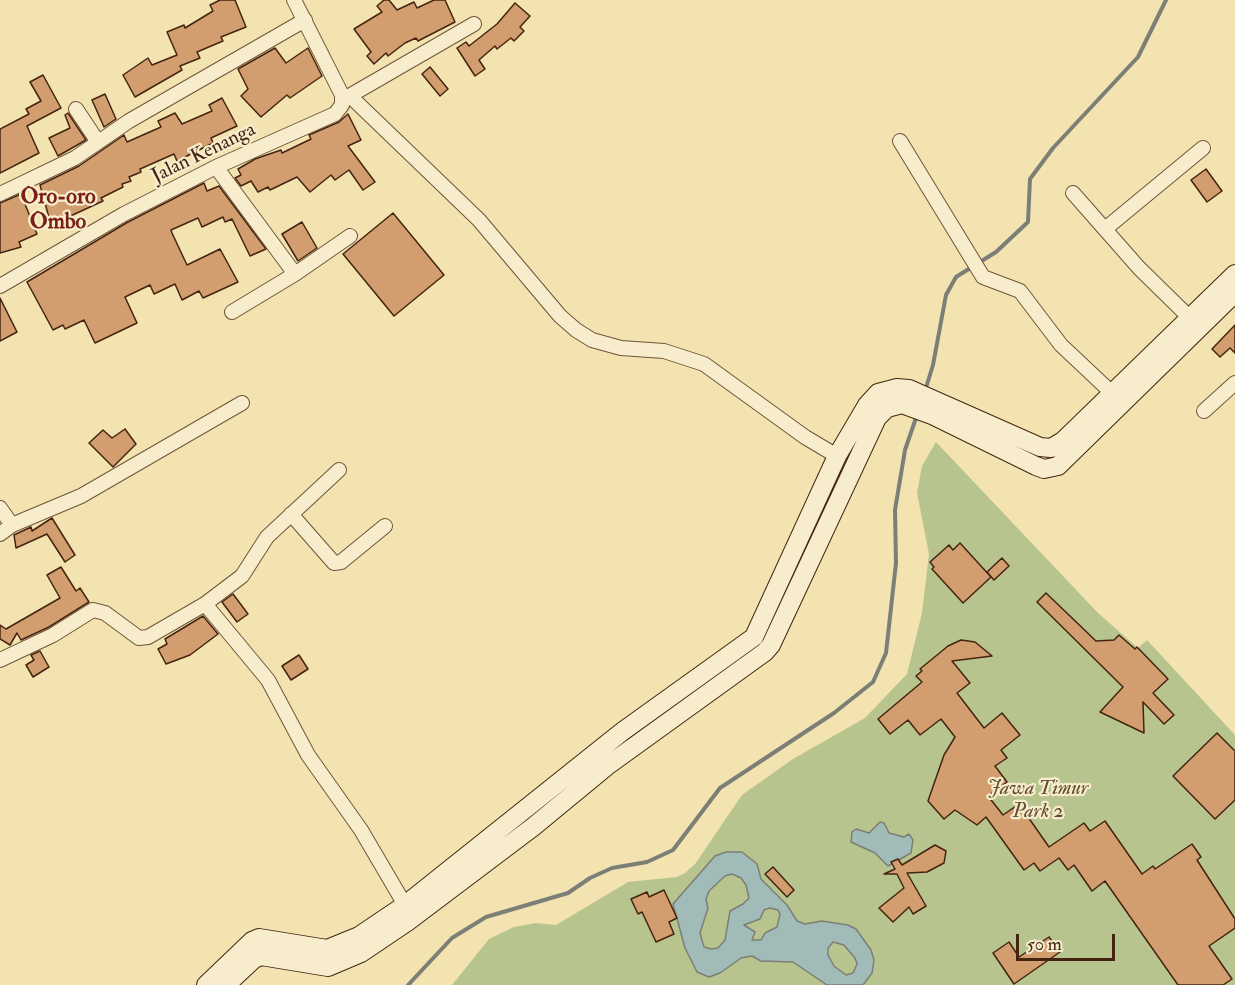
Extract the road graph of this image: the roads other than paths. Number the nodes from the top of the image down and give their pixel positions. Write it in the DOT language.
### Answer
graph roads {
  1 [pos="294,0"];
  2 [pos="305,20"];
  3 [pos="474,24"];
  4 [pos="346,98"];
  5 [pos="76,109"];
  6 [pos="900,141"];
  7 [pos="99,142"];
  8 [pos="1203,148"];
  9 [pos="216,167"];
  10 [pos="1073,193"];
  11 [pos="0,195"];
  12 [pos="1105,229"];
  13 [pos="350,236"];
  14 [pos="295,274"];
  15 [pos="1235,274"];
  16 [pos="0,286"];
  17 [pos="1235,293"];
  18 [pos="231,312"];
  19 [pos="1189,317"];
  20 [pos="1235,383"];
  21 [pos="1112,393"];
  22 [pos="905,397"];
  23 [pos="242,403"];
  24 [pos="935,408"];
  25 [pos="1204,411"];
  26 [pos="837,456"];
  27 [pos="339,470"];
  28 [pos="0,508"];
  29 [pos="291,514"];
  30 [pos="12,525"];
  31 [pos="385,526"];
  32 [pos="0,534"];
  33 [pos="205,604"];
  34 [pos="0,660"];
  35 [pos="528,820"];
  36 [pos="501,839"];
  37 [pos="405,905"];
  38 [pos="206,985"];
  39 [pos="226,985"];
  1 -- 2 [label="street"];
  2 -- 4 [label="street"];
  2 -- 7 [label="street"];
  3 -- 4 [label="street, Jalan Kenanga"];
  4 -- 9 [label="street, Jalan Kenanga"];
  4 -- 26 [label="street"];
  5 -- 7 [label="street"];
  6 -- 21 [label="street"];
  7 -- 11 [label="street"];
  8 -- 12 [label="street"];
  9 -- 14 [label="street"];
  9 -- 16 [label="street, Jalan Kenanga"];
  10 -- 12 [label="street"];
  12 -- 19 [label="street"];
  13 -- 14 [label="street"];
  14 -- 18 [label="street"];
  15 -- 19 [label="street"];
  17 -- 24 [label="street"];
  19 -- 21 [label="street"];
  20 -- 25 [label="street"];
  21 -- 24 [label="street"];
  22 -- 24 [label="street"];
  22 -- 26 [label="street"];
  22 -- 35 [label="street"];
  23 -- 30 [label="street"];
  26 -- 35 [label="street"];
  27 -- 29 [label="street"];
  28 -- 30 [label="street"];
  29 -- 31 [label="street"];
  29 -- 33 [label="street"];
  30 -- 32 [label="street"];
  33 -- 34 [label="street"];
  33 -- 37 [label="street"];
  35 -- 36 [label="street"];
  36 -- 37 [label="street"];
  36 -- 39 [label="street"];
  37 -- 38 [label="street"];
}
